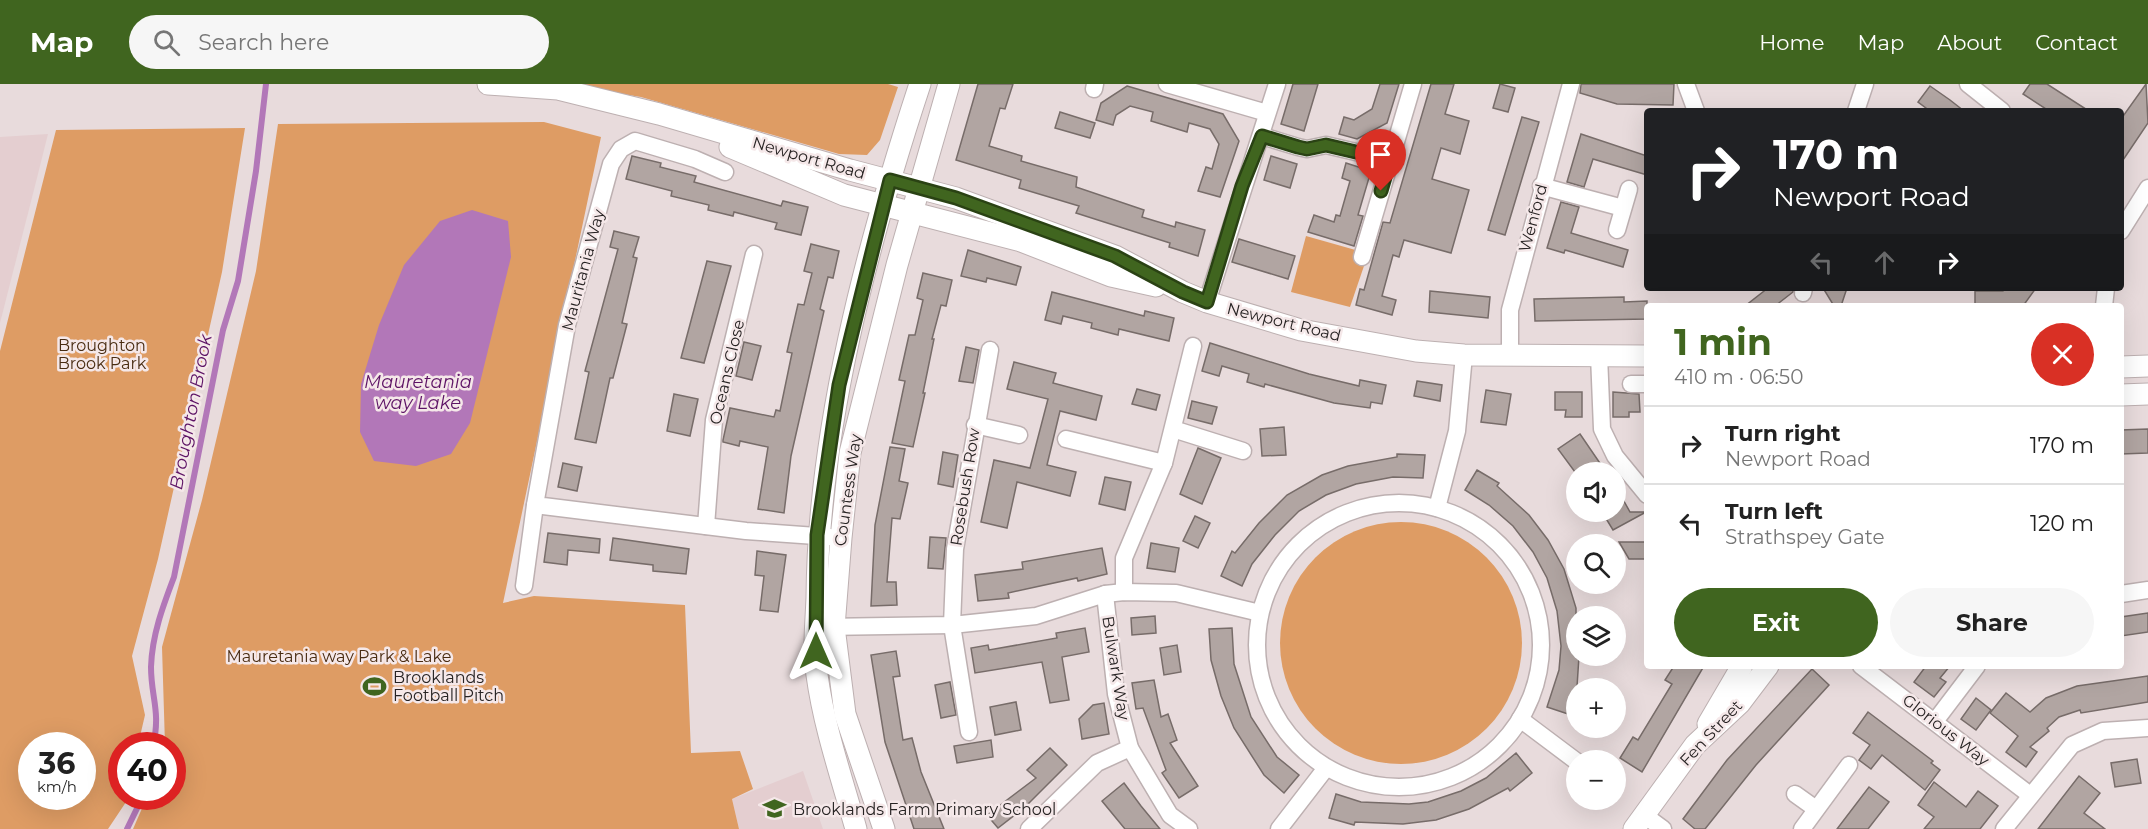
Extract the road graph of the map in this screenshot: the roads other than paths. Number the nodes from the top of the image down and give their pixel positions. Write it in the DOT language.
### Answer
graph roads {
  1 [pos="488,84"];
  2 [pos="920,84"];
  3 [pos="949,84"];
  4 [pos="1167,84"];
  5 [pos="1277,84"];
  6 [pos="1413,84"];
  7 [pos="1571,84"];
  8 [pos="1686,84"];
  9 [pos="1865,84"];
  10 [pos="1968,84"];
  11 [pos="1694,108"];
  12 [pos="1857,108"];
  13 [pos="1998,108"];
  14 [pos="1267,112"];
  15 [pos="659,114"];
  16 [pos="1262,136"];
  17 [pos="1390,160"];
  18 [pos="724,172"];
  19 [pos="890,180"];
  20 [pos="1541,186"];
  21 [pos="919,188"];
  22 [pos="2148,188"];
  23 [pos="1629,189"];
  24 [pos="2128,202"];
  25 [pos="882,205"];
  26 [pos="1623,208"];
  27 [pos="912,212"];
  28 [pos="2124,219"];
  29 [pos="1617,230"];
  30 [pos="754,254"];
  31 [pos="1362,257"];
  32 [pos="1183,292"];
  33 [pos="1207,302"];
  34 [pos="1193,346"];
  35 [pos="990,350"];
  36 [pos="1510,353"];
  37 [pos="1464,355"];
  38 [pos="1599,355"];
  39 [pos="1644,356"];
  40 [pos="2148,366"];
  41 [pos="2124,367"];
  42 [pos="2148,394"];
  43 [pos="2124,395"];
  44 [pos="975,425"];
  45 [pos="1173,429"];
  46 [pos="1020,435"];
  47 [pos="1066,440"];
  48 [pos="1243,451"];
  49 [pos="1164,463"];
  50 [pos="1644,491"];
  51 [pos="535,505"];
  52 [pos="1437,508"];
  53 [pos="706,526"];
  54 [pos="817,535"];
  55 [pos="841,538"];
  56 [pos="524,586"];
  57 [pos="2148,590"];
  58 [pos="1124,592"];
  59 [pos="1105,594"];
  60 [pos="2124,594"];
  61 [pos="1260,613"];
  62 [pos="952,625"];
  63 [pos="825,627"];
  64 [pos="1740,669"];
  65 [pos="1766,669"];
  66 [pos="1865,669"];
  67 [pos="1975,669"];
  68 [pos="1520,719"];
  69 [pos="1936,720"];
  70 [pos="2148,728"];
  71 [pos="969,732"];
  72 [pos="1695,745"];
  73 [pos="1131,748"];
  74 [pos="1566,754"];
  75 [pos="1849,765"];
  76 [pos="1326,768"];
  77 [pos="1796,794"];
  78 [pos="2030,795"];
  79 [pos="1816,809"];
  80 [pos="1639,822"];
  81 [pos="856,829"];
  82 [pos="884,829"];
  83 [pos="1029,829"];
  84 [pos="1189,829"];
  85 [pos="1279,829"];
  86 [pos="1663,829"];
  87 [pos="1802,829"];
  88 [pos="2004,829"];
  1 -- 15 [label="street, Newport Road"];
  2 -- 19 [label="street"];
  3 -- 21 [label="street, Countess Way"];
  4 -- 14 [label="street"];
  5 -- 14 [label="street"];
  6 -- 17 [label="street"];
  7 -- 20 [label="street, Wenford"];
  8 -- 11 [label="street"];
  9 -- 12 [label="street"];
  10 -- 13 [label="street"];
  14 -- 16 [label="street"];
  15 -- 19 [label="street, Newport Road"];
  15 -- 25 [label="street"];
  16 -- 17 [label="street"];
  16 -- 33 [label="street"];
  17 -- 31 [label="street"];
  18 -- 51 [label="street, Mauritania Way"];
  19 -- 21 [label="street, Newport Road"];
  19 -- 25 [label="street"];
  20 -- 26 [label="street"];
  20 -- 36 [label="street, Wenford"];
  21 -- 27 [label="street, Countess Way"];
  21 -- 32 [label="street, Newport Road"];
  22 -- 24 [label="street"];
  23 -- 26 [label="street"];
  24 -- 28 [label="street"];
  25 -- 27 [label="street"];
  25 -- 54 [label="street"];
  26 -- 29 [label="street"];
  27 -- 32 [label="street"];
  27 -- 55 [label="street, Countess Way"];
  30 -- 53 [label="street, Oceans Close"];
  32 -- 33 [label="street, Newport Road"];
  33 -- 37 [label="street, Newport Road"];
  34 -- 45 [label="street"];
  35 -- 44 [label="street, Rosebush Row"];
  36 -- 37 [label="street, Newport Road"];
  36 -- 38 [label="street, Newport Road"];
  37 -- 52 [label="street"];
  38 -- 39 [label="street, Newport Road"];
  38 -- 50 [label="street"];
  40 -- 41 [label="street"];
  42 -- 43 [label="street"];
  44 -- 46 [label="street"];
  44 -- 62 [label="street, Rosebush Row"];
  45 -- 48 [label="street"];
  45 -- 49 [label="street"];
  47 -- 49 [label="street"];
  49 -- 58 [label="street"];
  51 -- 53 [label="street"];
  51 -- 56 [label="street, Mauritania Way"];
  52 -- 61 [label="street"];
  52 -- 68 [label="street"];
  53 -- 54 [label="street"];
  54 -- 55 [label="street"];
  54 -- 63 [label="street"];
  55 -- 63 [label="street, Countess Way"];
  57 -- 60 [label="street"];
  58 -- 59 [label="street"];
  58 -- 61 [label="street"];
  59 -- 62 [label="street"];
  59 -- 73 [label="street, Bulwark Way"];
  61 -- 76 [label="street"];
  62 -- 63 [label="street"];
  62 -- 71 [label="street, Rosebush Row"];
  63 -- 81 [label="street"];
  63 -- 82 [label="street, Countess Way"];
  64 -- 72 [label="street"];
  65 -- 72 [label="street, Fen Street"];
  66 -- 69 [label="street, Glorious Way"];
  67 -- 69 [label="street"];
  68 -- 74 [label="street"];
  68 -- 76 [label="street"];
  69 -- 78 [label="street, Glorious Way"];
  70 -- 78 [label="street"];
  72 -- 80 [label="street, Fen Street"];
  73 -- 83 [label="street"];
  73 -- 84 [label="street, Bulwark Way"];
  75 -- 79 [label="street"];
  76 -- 85 [label="street"];
  77 -- 79 [label="street"];
  78 -- 88 [label="street"];
  79 -- 87 [label="street"];
  80 -- 86 [label="street"];
}
